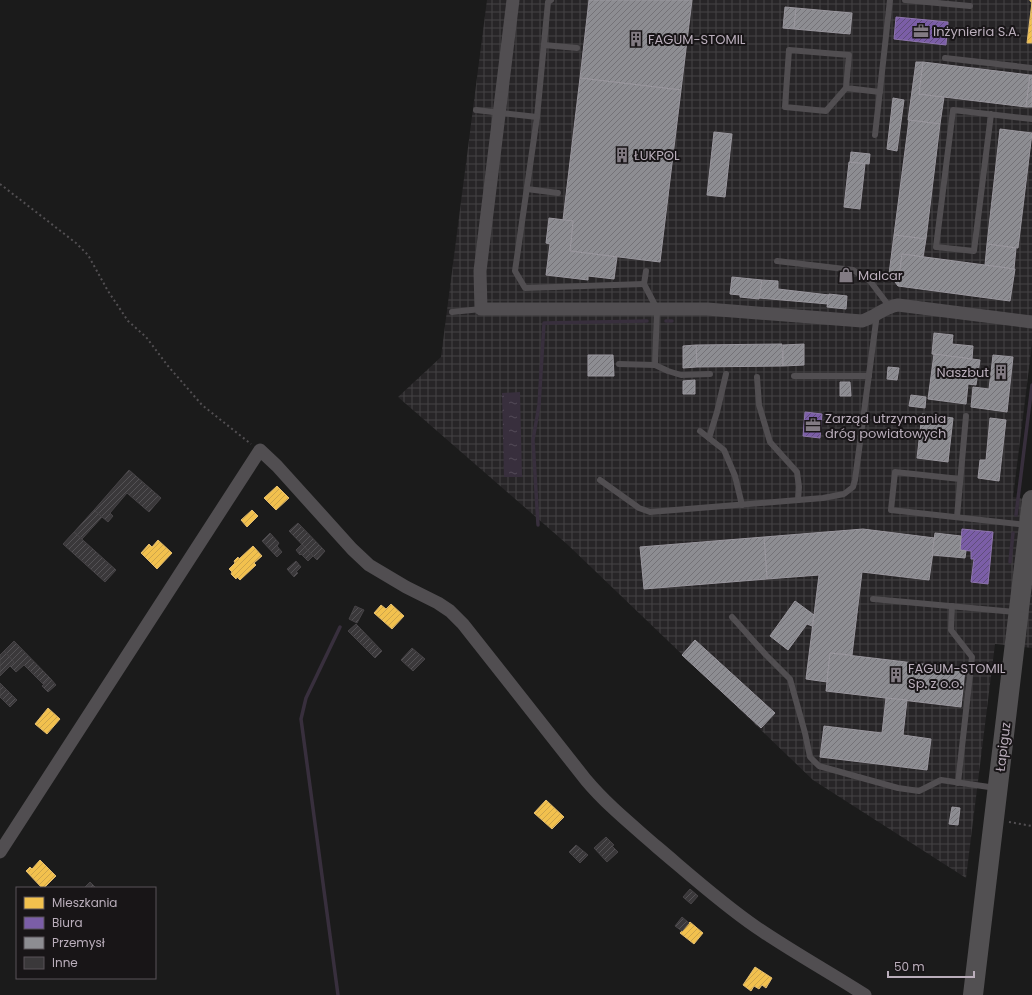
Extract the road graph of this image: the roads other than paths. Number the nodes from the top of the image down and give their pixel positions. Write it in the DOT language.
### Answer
graph roads {
  1 [pos="513,0"];
  2 [pos="551,0"];
  3 [pos="890,0"];
  4 [pos="905,0"];
  5 [pos="914,0"];
  6 [pos="970,6"];
  7 [pos="544,45"];
  8 [pos="577,48"];
  9 [pos="945,58"];
  10 [pos="1032,68"];
  11 [pos="846,88"];
  12 [pos="880,92"];
  13 [pos="476,110"];
  14 [pos="499,112"];
  15 [pos="991,114"];
  16 [pos="537,117"];
  17 [pos="1032,119"];
  18 [pos="875,135"];
  19 [pos="527,189"];
  20 [pos="558,193"];
  21 [pos="777,261"];
  22 [pos="646,271"];
  23 [pos="644,284"];
  24 [pos="889,306"];
  25 [pos="480,309"];
  26 [pos="657,309"];
  27 [pos="452,312"];
  28 [pos="877,314"];
  29 [pos="1032,322"];
  30 [pos="619,364"];
  31 [pos="656,365"];
  32 [pos="710,374"];
  33 [pos="726,374"];
  34 [pos="794,376"];
  35 [pos="869,376"];
  36 [pos="757,377"];
  37 [pos="966,416"];
  38 [pos="700,431"];
  39 [pos="709,438"];
  40 [pos="960,479"];
  41 [pos="600,480"];
  42 [pos="798,500"];
  43 [pos="1032,500"];
  44 [pos="742,505"];
  45 [pos="957,517"];
  46 [pos="1029,526"];
  47 [pos="873,599"];
  48 [pos="952,606"];
  49 [pos="1019,612"];
  50 [pos="732,617"];
  51 [pos="958,783"];
  52 [pos="998,788"];
  53 [pos="0,852"];
  54 [pos="865,995"];
  55 [pos="973,995"];
  1 -- 14 [label="street"];
  2 -- 7 [label="lane"];
  3 -- 12 [label="lane"];
  4 -- 5 [label="lane"];
  5 -- 6 [label="lane"];
  7 -- 8 [label="lane"];
  7 -- 16 [label="lane"];
  9 -- 10 [label="lane"];
  11 -- 11 [label="lane"];
  11 -- 12 [label="lane"];
  12 -- 18 [label="lane"];
  13 -- 14 [label="lane"];
  14 -- 16 [label="lane"];
  14 -- 25 [label="street"];
  15 -- 15 [label="lane"];
  15 -- 17 [label="lane"];
  16 -- 19 [label="lane"];
  19 -- 20 [label="lane"];
  19 -- 23 [label="lane"];
  21 -- 24 [label="lane"];
  22 -- 23 [label="lane"];
  23 -- 26 [label="lane"];
  24 -- 28 [label="street"];
  24 -- 29 [label="street"];
  25 -- 26 [label="street"];
  25 -- 27 [label="lane"];
  26 -- 28 [label="street"];
  26 -- 31 [label="lane"];
  28 -- 35 [label="lane"];
  30 -- 31 [label="lane"];
  31 -- 32 [label="lane"];
  33 -- 39 [label="lane"];
  34 -- 35 [label="lane"];
  35 -- 42 [label="lane"];
  36 -- 42 [label="lane"];
  37 -- 40 [label="lane"];
  38 -- 39 [label="lane"];
  39 -- 44 [label="lane"];
  40 -- 45 [label="lane"];
  40 -- 45 [label="lane"];
  41 -- 44 [label="lane"];
  42 -- 44 [label="lane"];
  43 -- 46 [label="main road, Łapiguz"];
  45 -- 46 [label="lane"];
  46 -- 49 [label="main road, Łapiguz"];
  47 -- 48 [label="lane"];
  48 -- 49 [label="lane"];
  48 -- 51 [label="lane"];
  49 -- 52 [label="main road, Łapiguz"];
  50 -- 51 [label="lane"];
  51 -- 52 [label="lane"];
  52 -- 55 [label="main road, Łapiguz"];
  53 -- 54 [label="street"];
}
